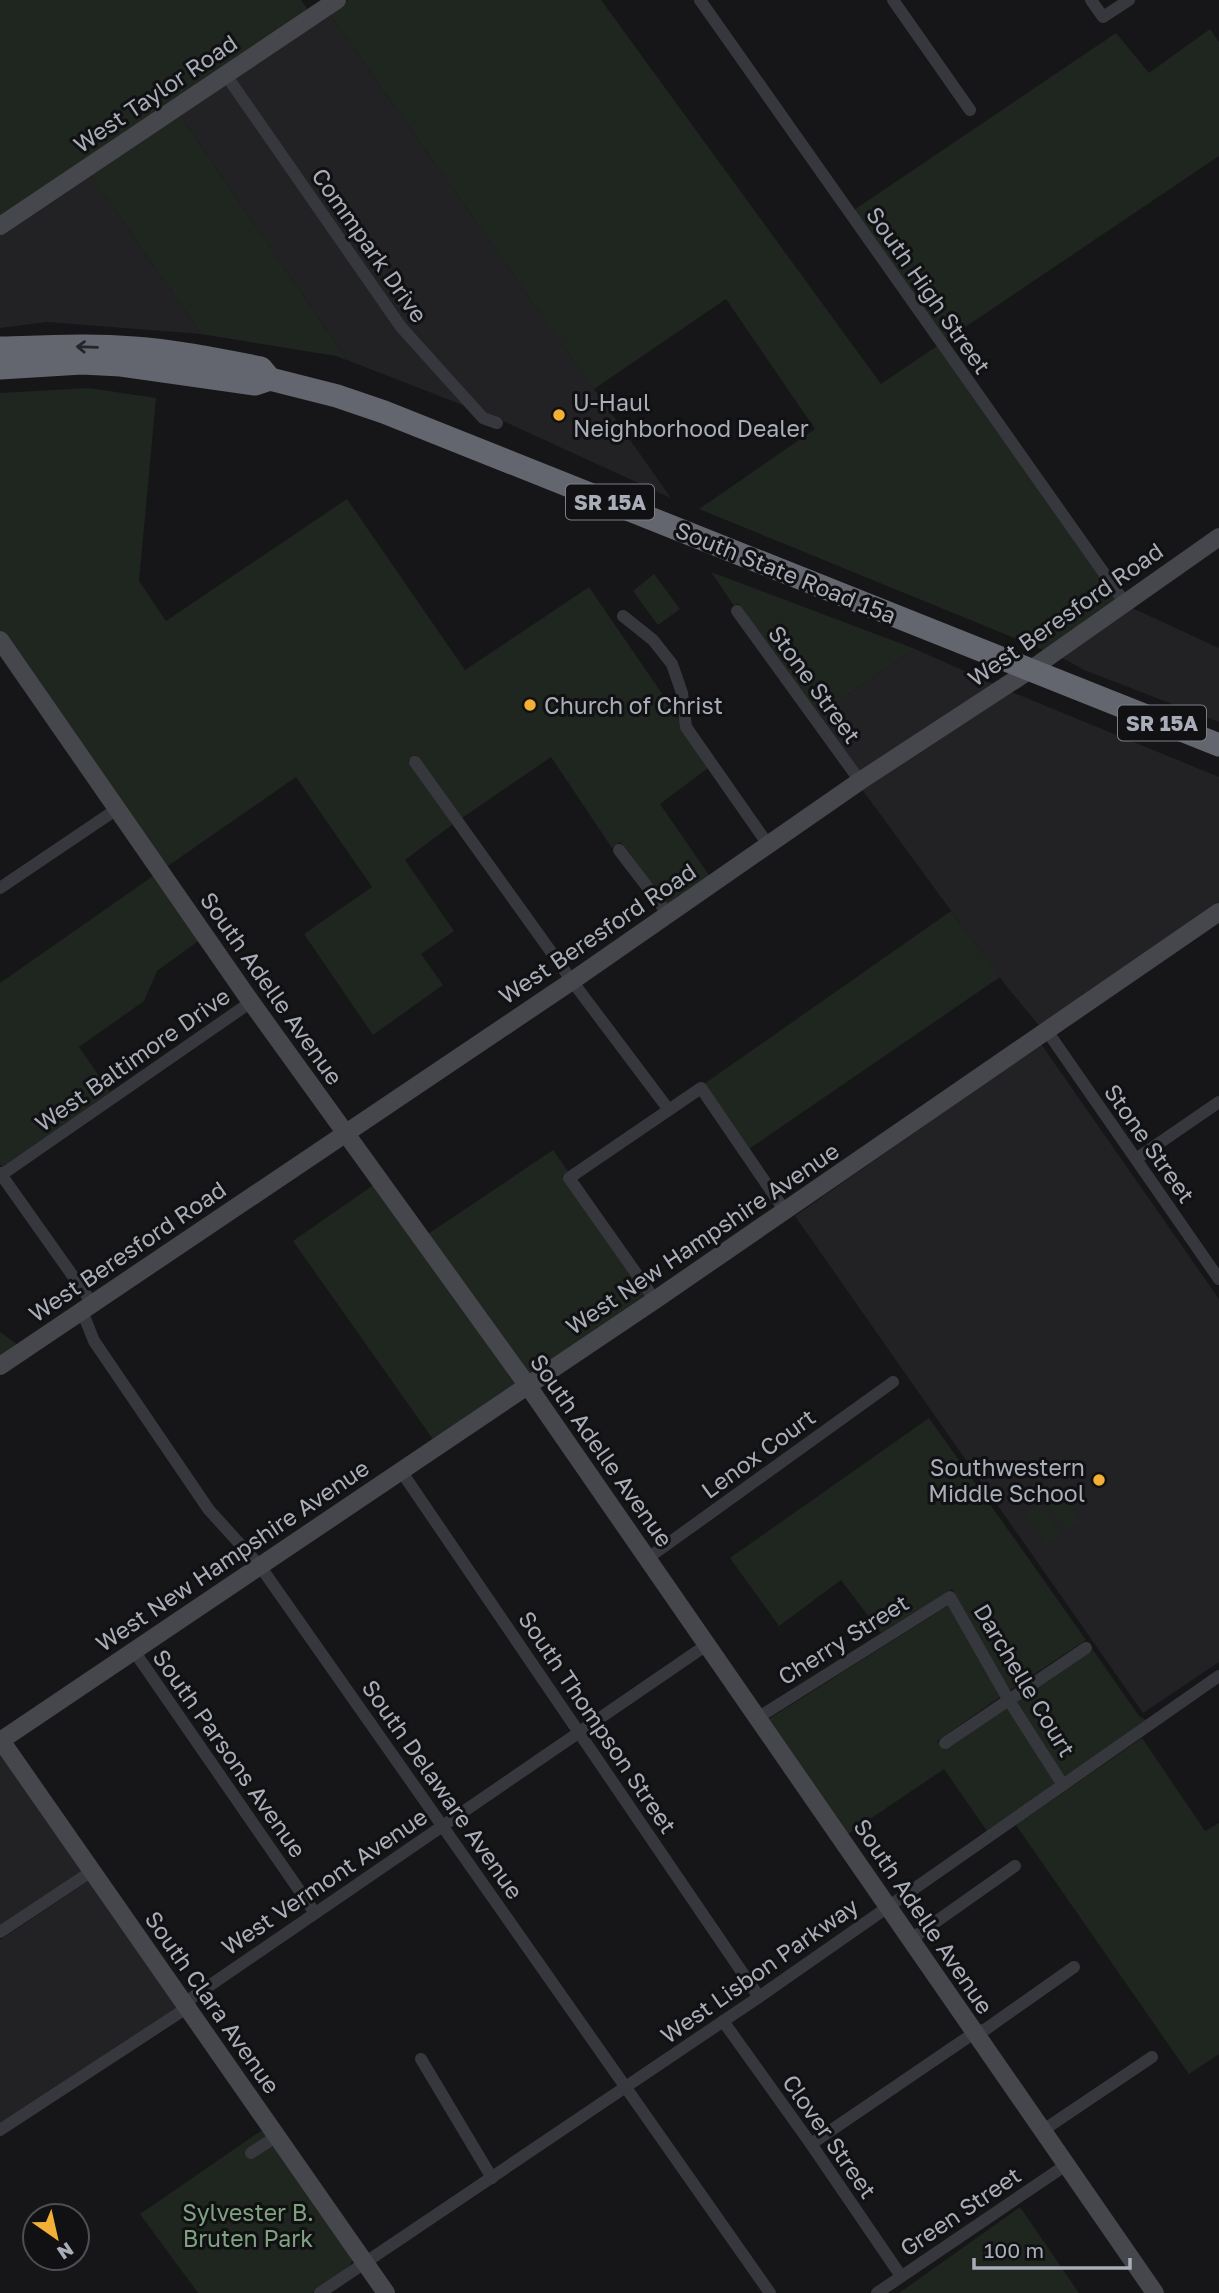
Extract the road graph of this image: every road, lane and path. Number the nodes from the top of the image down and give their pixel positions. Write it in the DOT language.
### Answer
graph roads {
  1 [pos="337,0"];
  2 [pos="700,0"];
  3 [pos="893,0"];
  4 [pos="1091,0"];
  5 [pos="1129,0"];
  6 [pos="226,75"];
  7 [pos="970,110"];
  8 [pos="0,226"];
  9 [pos="0,348"];
  10 [pos="233,363"];
  11 [pos="101,364"];
  12 [pos="0,368"];
  13 [pos="270,379"];
  14 [pos="497,423"];
  15 [pos="1219,537"];
  16 [pos="1125,603"];
  17 [pos="737,611"];
  18 [pos="623,616"];
  19 [pos="0,640"];
  20 [pos="1030,670"];
  21 [pos="1219,745"];
  22 [pos="415,762"];
  23 [pos="860,781"];
  24 [pos="117,809"];
  25 [pos="769,846"];
  26 [pos="619,850"];
  27 [pos="0,888"];
  28 [pos="1219,912"];
  29 [pos="668,914"];
  30 [pos="572,981"];
  31 [pos="251,1002"];
  32 [pos="1046,1031"];
  33 [pos="1219,1102"];
  34 [pos="669,1110"];
  35 [pos="345,1134"];
  36 [pos="1136,1159"];
  37 [pos="1,1174"];
  38 [pos="785,1212"];
  39 [pos="1219,1279"];
  40 [pos="655,1300"];
  41 [pos="87,1307"];
  42 [pos="0,1366"];
  43 [pos="893,1382"];
  44 [pos="528,1386"];
  45 [pos="401,1472"];
  46 [pos="648,1558"];
  47 [pos="260,1566"];
  48 [pos="950,1597"];
  49 [pos="708,1644"];
  50 [pos="1086,1647"];
  51 [pos="134,1651"];
  52 [pos="1219,1676"];
  53 [pos="1008,1699"];
  54 [pos="759,1717"];
  55 [pos="580,1731"];
  56 [pos="0,1740"];
  57 [pos="945,1743"];
  58 [pos="1063,1785"];
  59 [pos="443,1826"];
  60 [pos="1015,1866"];
  61 [pos="92,1871"];
  62 [pos="887,1907"];
  63 [pos="316,1913"];
  64 [pos="0,1932"];
  65 [pos="910,1940"];
  66 [pos="1074,1967"];
  67 [pos="759,1997"];
  68 [pos="186,2005"];
  69 [pos="723,2021"];
  70 [pos="974,2033"];
  71 [pos="1152,2057"];
  72 [pos="421,2059"];
  73 [pos="625,2087"];
  74 [pos="0,2130"];
  75 [pos="1042,2131"];
  76 [pos="277,2136"];
  77 [pos="811,2144"];
  78 [pos="251,2153"];
  79 [pos="1066,2165"];
  80 [pos="492,2178"];
  81 [pos="365,2262"];
  82 [pos="901,2276"];
  83 [pos="1150,2291"];
  84 [pos="320,2293"];
  85 [pos="386,2293"];
  86 [pos="770,2293"];
  87 [pos="877,2293"];
  1 -- 6 [label="street, West Taylor Road"];
  2 -- 16 [label="street, South High Street"];
  3 -- 7 [label="street"];
  4 -- 5 [label="street"];
  6 -- 8 [label="street, West Taylor Road"];
  6 -- 14 [label="street, Commpark Drive"];
  10 -- 9 [label="highway, South State Road 15a / SR 15A, one-way"];
  10 -- 11 [label="highway"];
  10 -- 13 [label="highway, South State Road 15a / SR 15A"];
  11 -- 12 [label="highway, South State Road 15a / SR 15A"];
  11 -- 13 [label="highway, South State Road 15a / SR 15A"];
  13 -- 20 [label="highway, South State Road 15a / SR 15A"];
  15 -- 16 [label="street, West Beresford Road"];
  16 -- 20 [label="street, West Beresford Road"];
  17 -- 23 [label="street, Stone Street"];
  18 -- 25 [label="street"];
  19 -- 24 [label="street, South Adelle Avenue"];
  20 -- 21 [label="highway, South State Road 15a / SR 15A"];
  20 -- 23 [label="street, West Beresford Road"];
  22 -- 30 [label="street"];
  23 -- 25 [label="street, West Beresford Road"];
  24 -- 27 [label="street"];
  24 -- 31 [label="street, South Adelle Avenue"];
  25 -- 29 [label="street, West Beresford Road"];
  26 -- 29 [label="street"];
  28 -- 32 [label="street, West New Hampshire Avenue"];
  29 -- 30 [label="street, West Beresford Road"];
  30 -- 34 [label="street"];
  30 -- 35 [label="street, West Beresford Road"];
  31 -- 35 [label="street, South Adelle Avenue"];
  31 -- 37 [label="street, West Baltimore Drive"];
  32 -- 36 [label="street, Stone Street"];
  32 -- 38 [label="street, West New Hampshire Avenue"];
  33 -- 36 [label="street"];
  34 -- 38 [label="street"];
  34 -- 40 [label="street"];
  35 -- 41 [label="street, West Beresford Road"];
  35 -- 44 [label="street, South Adelle Avenue"];
  36 -- 39 [label="street, Stone Street"];
  37 -- 41 [label="street, South Delaware Avenue"];
  38 -- 40 [label="street, West New Hampshire Avenue"];
  40 -- 44 [label="street, West New Hampshire Avenue"];
  41 -- 42 [label="street, West Beresford Road"];
  41 -- 47 [label="street, South Delaware Avenue"];
  43 -- 46 [label="street, Lenox Court"];
  44 -- 45 [label="street, West New Hampshire Avenue"];
  44 -- 46 [label="street, South Adelle Avenue"];
  45 -- 47 [label="street, West New Hampshire Avenue"];
  45 -- 55 [label="street, South Thompson Street"];
  46 -- 49 [label="street, South Adelle Avenue"];
  47 -- 51 [label="street, West New Hampshire Avenue"];
  47 -- 59 [label="street, South Delaware Avenue"];
  48 -- 53 [label="street, Darchelle Court"];
  48 -- 54 [label="street, Cherry Street"];
  49 -- 54 [label="street, South Adelle Avenue"];
  49 -- 55 [label="street, West Vermont Avenue"];
  50 -- 53 [label="street"];
  51 -- 56 [label="street, West New Hampshire Avenue"];
  51 -- 63 [label="street, South Parsons Avenue"];
  52 -- 58 [label="street, West Lisbon Parkway"];
  53 -- 57 [label="street"];
  53 -- 58 [label="street, Darchelle Court"];
  54 -- 62 [label="street, South Adelle Avenue"];
  55 -- 59 [label="street, West Vermont Avenue"];
  55 -- 67 [label="street, South Thompson Street"];
  56 -- 61 [label="street, South Clara Avenue"];
  58 -- 62 [label="street, West Lisbon Parkway"];
  59 -- 63 [label="street, West Vermont Avenue"];
  59 -- 73 [label="street, South Delaware Avenue"];
  60 -- 65 [label="street"];
  61 -- 64 [label="street"];
  61 -- 68 [label="street, South Clara Avenue"];
  62 -- 65 [label="street, South Adelle Avenue"];
  62 -- 67 [label="street, West Lisbon Parkway"];
  63 -- 68 [label="street, West Vermont Avenue"];
  65 -- 70 [label="street, South Adelle Avenue"];
  66 -- 70 [label="street"];
  67 -- 69 [label="street, West Lisbon Parkway"];
  68 -- 74 [label="street, West Vermont Avenue"];
  68 -- 76 [label="street, South Clara Avenue"];
  69 -- 73 [label="street, West Lisbon Parkway"];
  69 -- 77 [label="street, Clover Street"];
  70 -- 75 [label="street, South Adelle Avenue"];
  70 -- 77 [label="street"];
  71 -- 75 [label="street"];
  72 -- 80 [label="street"];
  73 -- 80 [label="street, West Lisbon Parkway"];
  73 -- 86 [label="street, South Delaware Avenue"];
  75 -- 79 [label="street, South Adelle Avenue"];
  76 -- 78 [label="street"];
  76 -- 81 [label="street, South Clara Avenue"];
  77 -- 82 [label="street, Clover Street"];
  79 -- 82 [label="street, Green Street"];
  79 -- 83 [label="street, South Adelle Avenue"];
  80 -- 81 [label="street, West Lisbon Parkway"];
  81 -- 84 [label="street, West Lisbon Parkway"];
  81 -- 85 [label="street, South Clara Avenue"];
  82 -- 87 [label="street, Green Street"];
}
